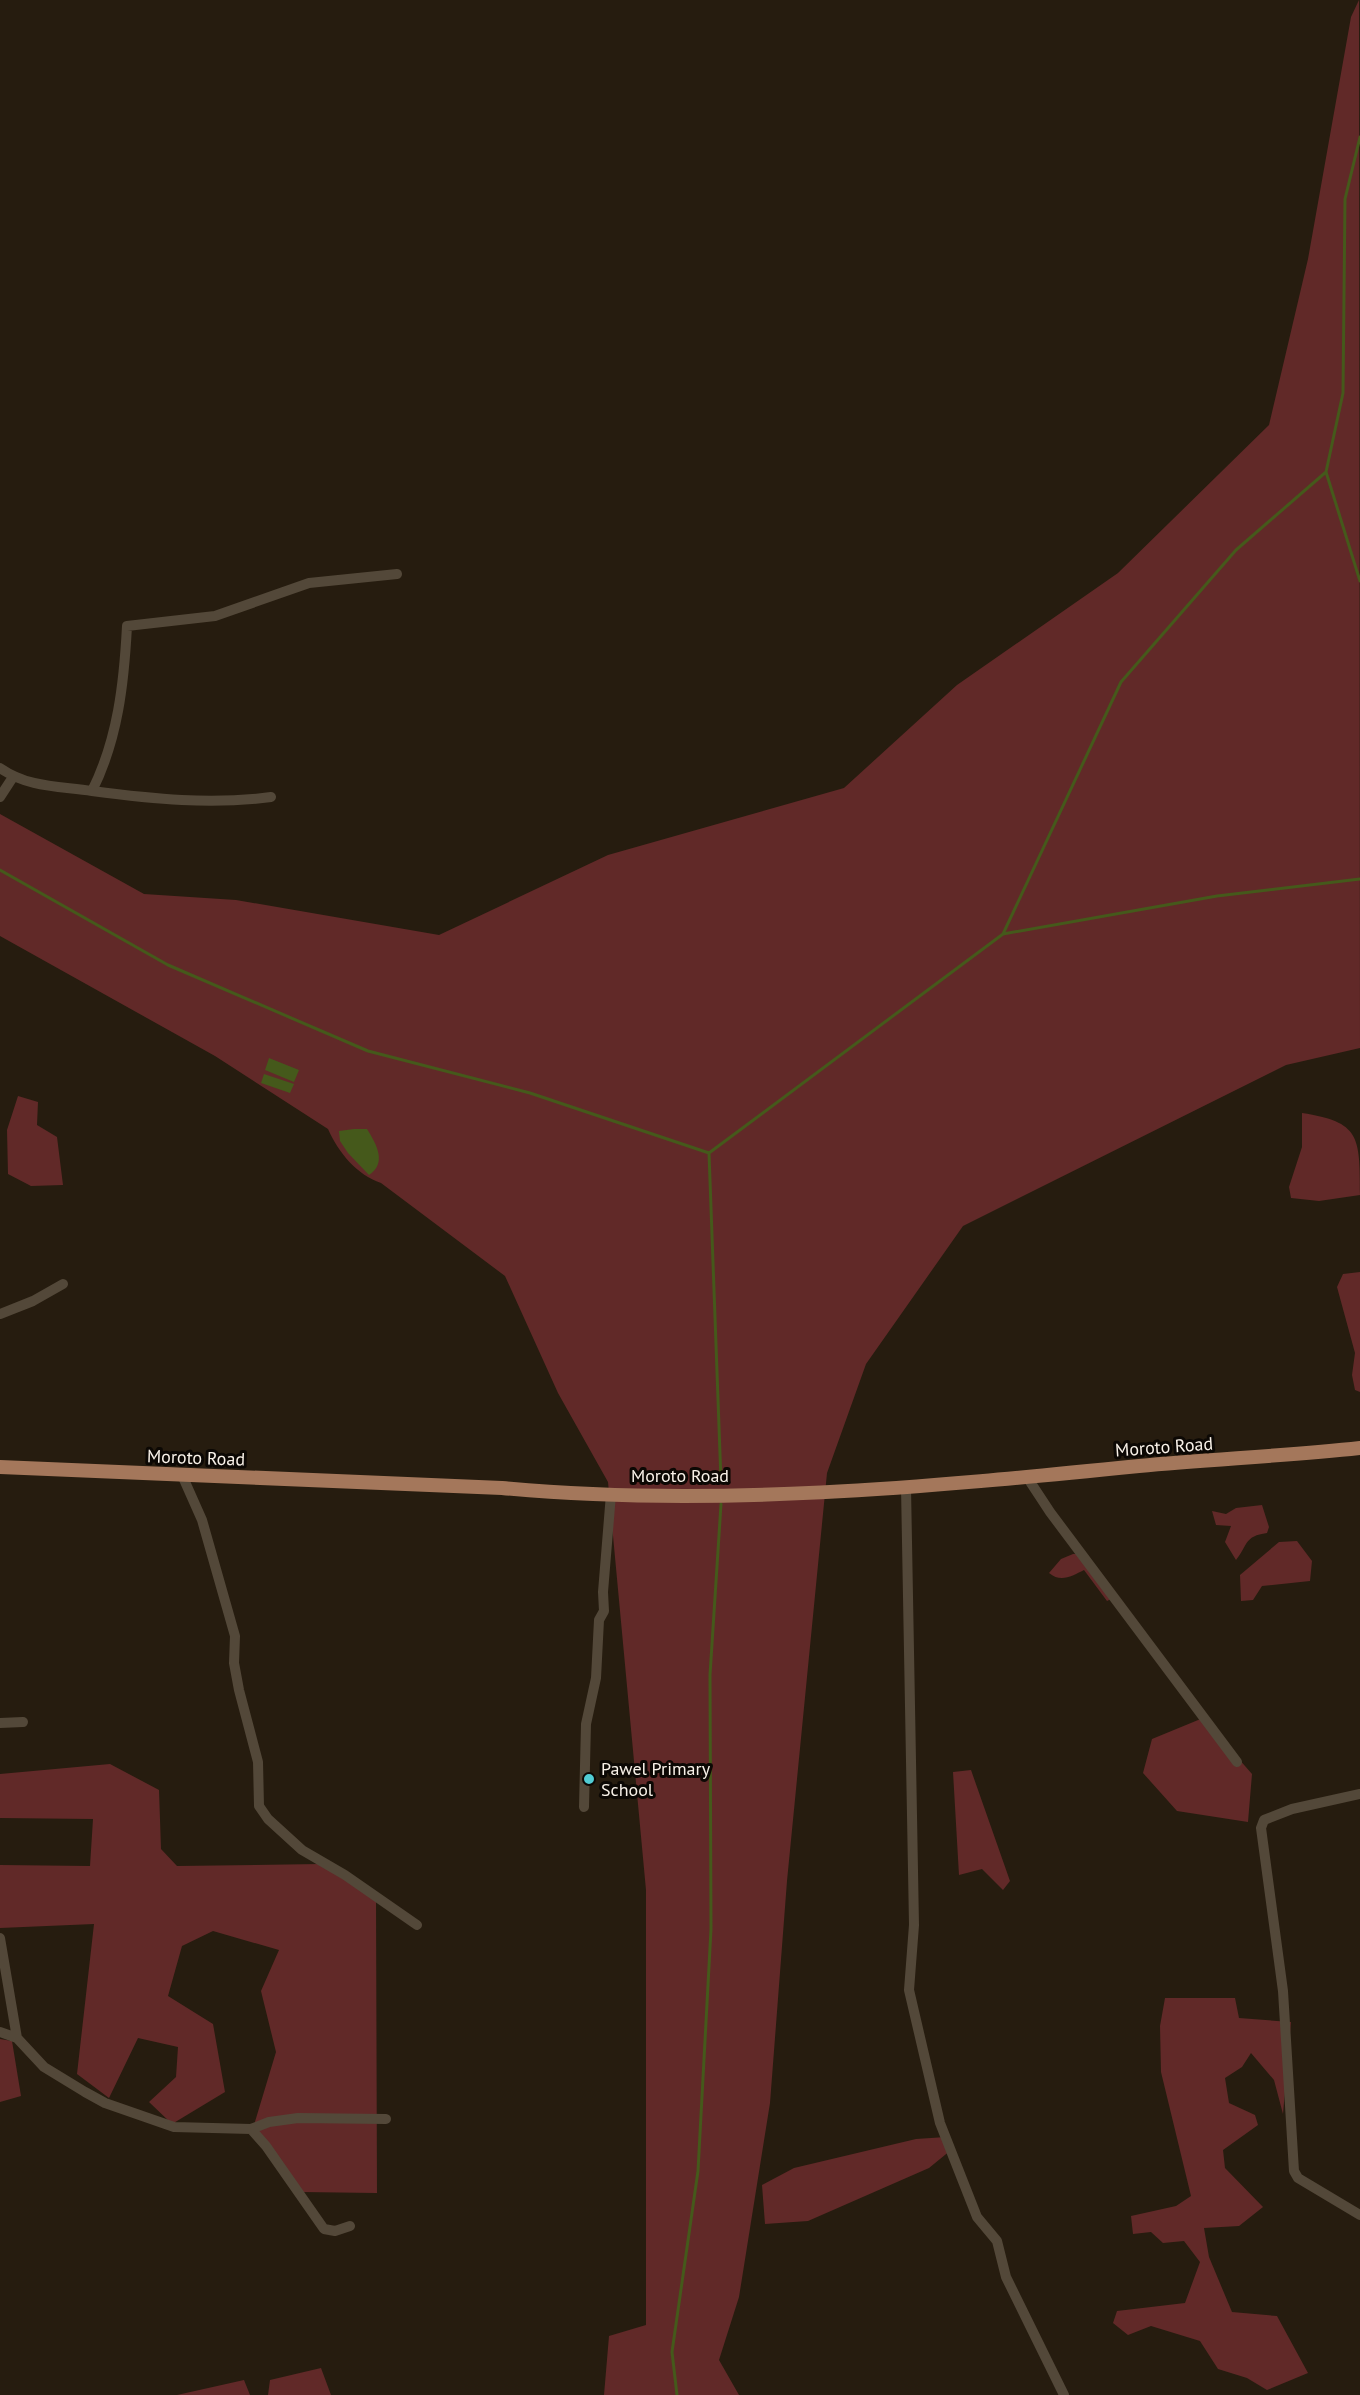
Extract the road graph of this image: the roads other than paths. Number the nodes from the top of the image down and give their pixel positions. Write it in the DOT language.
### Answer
graph roads {
  1 [pos="397,574"];
  2 [pos="0,768"];
  3 [pos="13,777"];
  4 [pos="92,791"];
  5 [pos="0,797"];
  6 [pos="272,797"];
  7 [pos="63,1284"];
  8 [pos="0,1314"];
  9 [pos="1360,1448"];
  10 [pos="0,1467"];
  11 [pos="182,1475"];
  12 [pos="1027,1477"];
  13 [pos="906,1487"];
  14 [pos="611,1494"];
  15 [pos="23,1722"];
  16 [pos="0,1723"];
  17 [pos="1237,1762"];
  18 [pos="1360,1794"];
  19 [pos="584,1807"];
  20 [pos="417,1925"];
  21 [pos="0,1938"];
  22 [pos="0,2032"];
  23 [pos="17,2038"];
  24 [pos="386,2119"];
  25 [pos="251,2129"];
  26 [pos="1360,2215"];
  27 [pos="350,2226"];
  28 [pos="1064,2395"];
  1 -- 4 [label="street"];
  2 -- 3 [label="street"];
  3 -- 4 [label="street"];
  3 -- 5 [label="street"];
  4 -- 6 [label="street"];
  7 -- 8 [label="street"];
  9 -- 12 [label="main road, Moroto Road"];
  10 -- 11 [label="main road, Moroto Road"];
  11 -- 14 [label="main road, Moroto Road"];
  11 -- 20 [label="street"];
  12 -- 13 [label="main road, Moroto Road"];
  12 -- 17 [label="street"];
  13 -- 14 [label="main road, Moroto Road"];
  13 -- 28 [label="street"];
  14 -- 19 [label="street"];
  15 -- 16 [label="street"];
  18 -- 26 [label="street"];
  21 -- 23 [label="street"];
  22 -- 23 [label="street"];
  23 -- 25 [label="street"];
  24 -- 25 [label="street"];
  25 -- 27 [label="street"];
}
